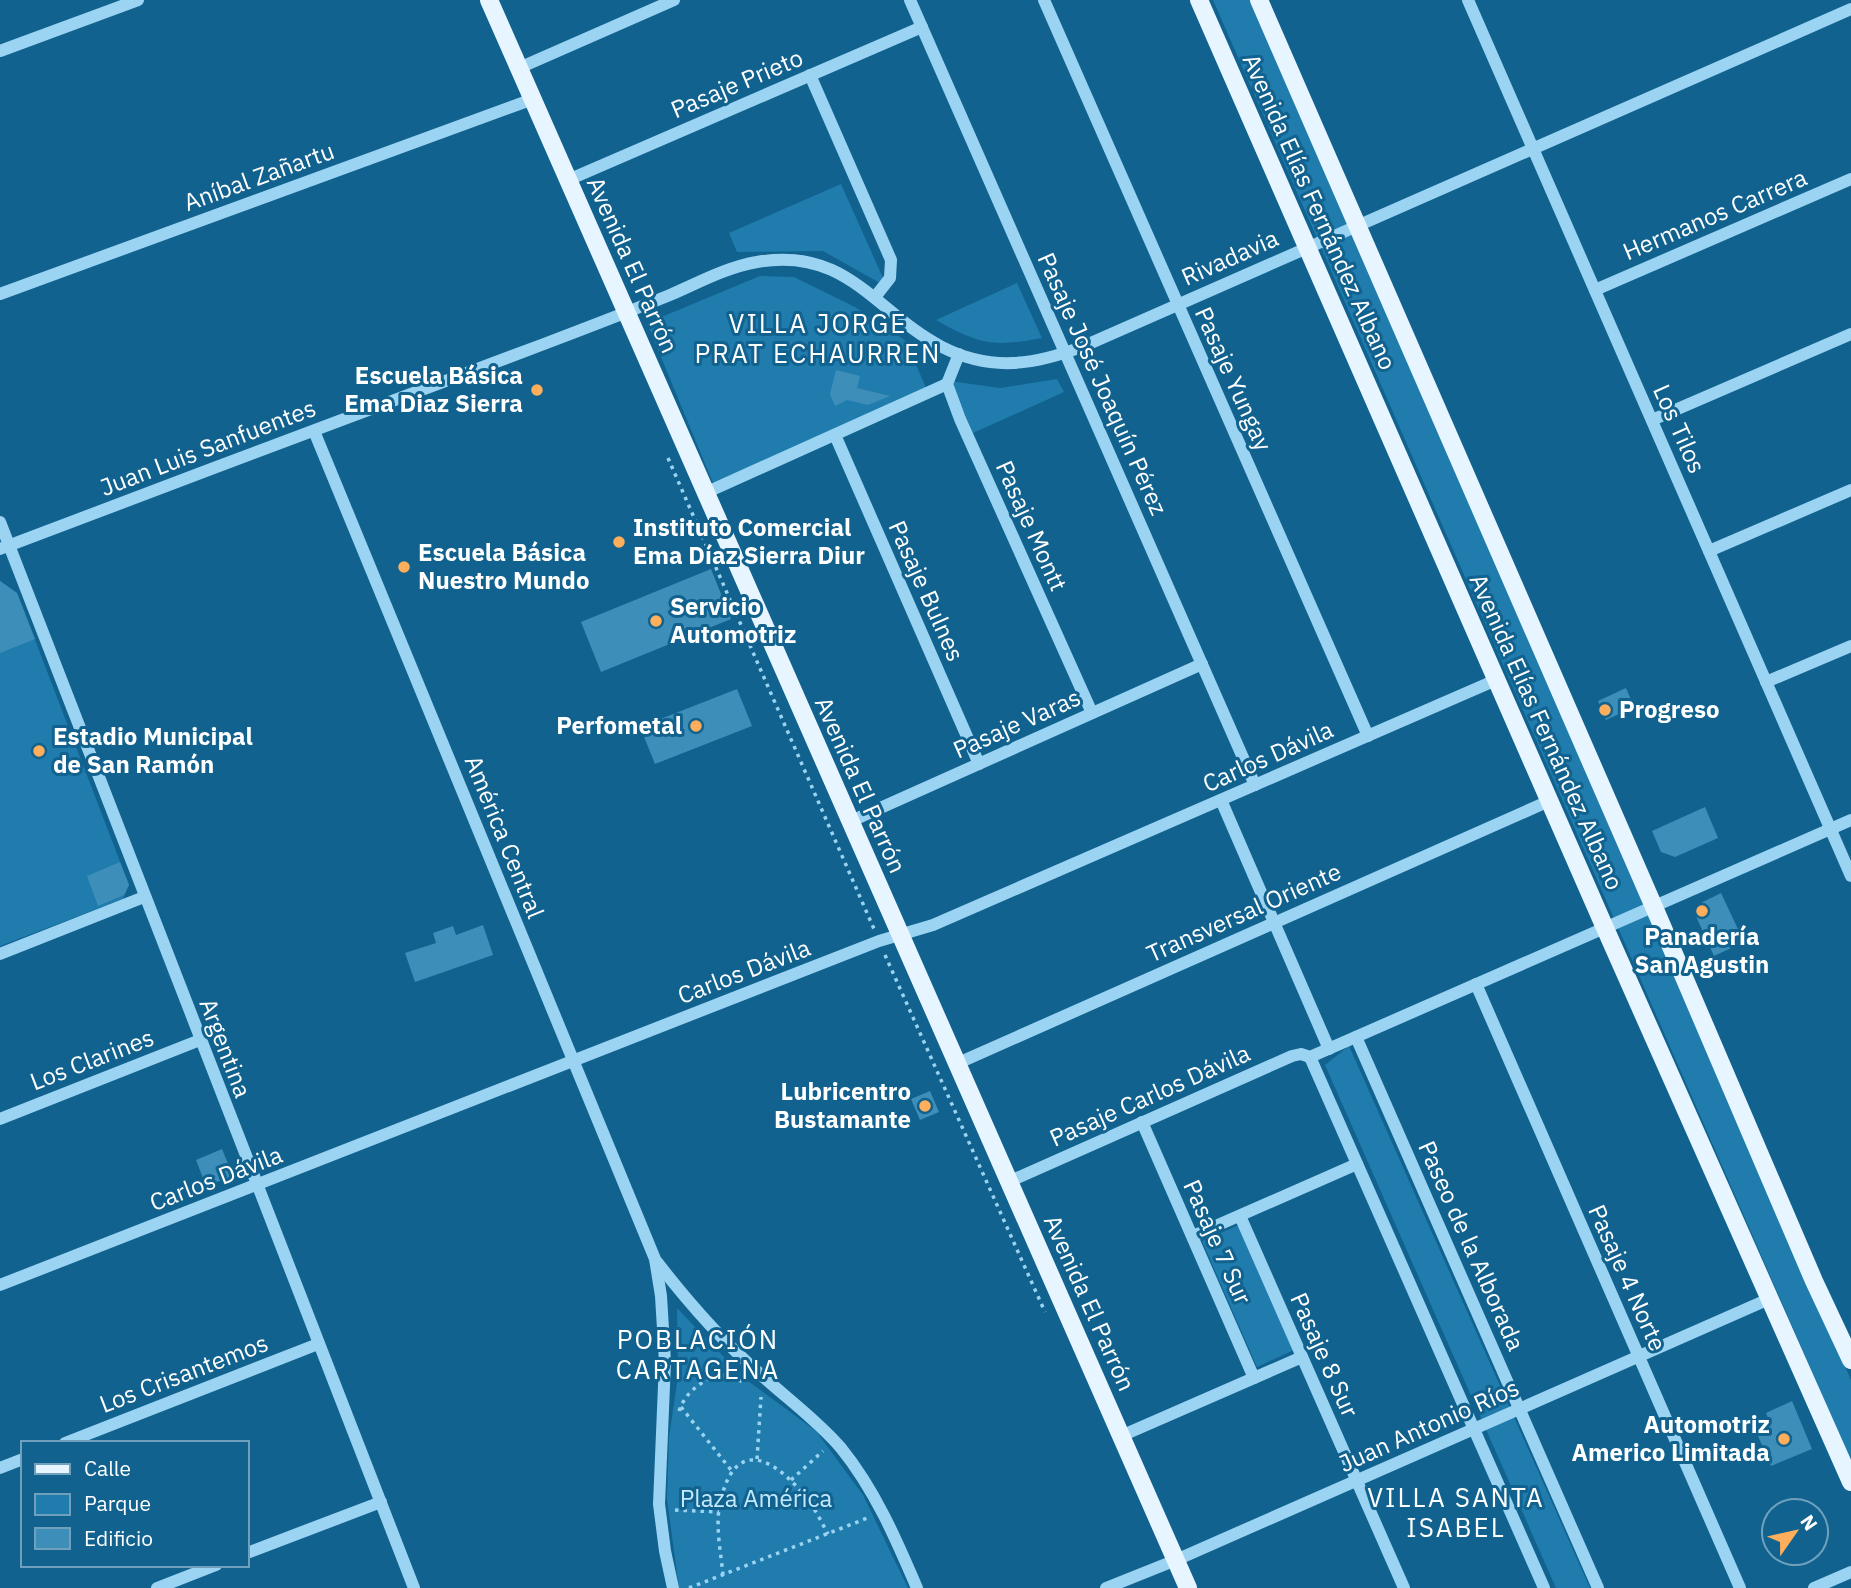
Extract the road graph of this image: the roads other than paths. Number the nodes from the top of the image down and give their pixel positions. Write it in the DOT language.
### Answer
graph roads {
  1 [pos="138,0"];
  2 [pos="489,0"];
  3 [pos="674,0"];
  4 [pos="910,0"];
  5 [pos="1044,0"];
  6 [pos="1199,0"];
  7 [pos="1259,0"];
  8 [pos="1472,1"];
  9 [pos="1851,9"];
  10 [pos="922,27"];
  11 [pos="0,51"];
  12 [pos="519,68"];
  13 [pos="810,75"];
  14 [pos="533,99"];
  15 [pos="1533,147"];
  16 [pos="1851,179"];
  17 [pos="568,180"];
  18 [pos="1357,225"];
  19 [pos="1307,247"];
  20 [pos="1595,290"];
  21 [pos="0,294"];
  22 [pos="875,297"];
  23 [pos="1178,304"];
  24 [pos="626,313"];
  25 [pos="1851,334"];
  26 [pos="1065,353"];
  27 [pos="959,355"];
  28 [pos="947,384"];
  29 [pos="1652,420"];
  30 [pos="314,431"];
  31 [pos="835,435"];
  32 [pos="1851,490"];
  33 [pos="705,493"];
  34 [pos="0,522"];
  35 [pos="4,547"];
  36 [pos="1709,551"];
  37 [pos="1851,646"];
  38 [pos="1202,664"];
  39 [pos="1496,680"];
  40 [pos="1766,682"];
  41 [pos="1092,713"];
  42 [pos="1368,736"];
  43 [pos="979,764"];
  44 [pos="1255,785"];
  45 [pos="1221,800"];
  46 [pos="1549,801"];
  47 [pos="1851,821"];
  48 [pos="849,822"];
  49 [pos="1831,829"];
  50 [pos="1851,876"];
  51 [pos="145,897"];
  52 [pos="1654,907"];
  53 [pos="1274,923"];
  54 [pos="1605,928"];
  55 [pos="900,936"];
  56 [pos="0,954"];
  57 [pos="1476,985"];
  58 [pos="1356,1037"];
  59 [pos="200,1040"];
  60 [pos="1329,1049"];
  61 [pos="1310,1057"];
  62 [pos="573,1062"];
  63 [pos="956,1064"];
  64 [pos="0,1119"];
  65 [pos="1142,1122"];
  66 [pos="1357,1164"];
  67 [pos="1008,1182"];
  68 [pos="256,1186"];
  69 [pos="1240,1216"];
  70 [pos="1192,1236"];
  71 [pos="655,1259"];
  72 [pos="0,1285"];
  73 [pos="1769,1299"];
  74 [pos="318,1343"];
  75 [pos="1639,1356"];
  76 [pos="1302,1357"];
  77 [pos="1851,1360"];
  78 [pos="1254,1378"];
  79 [pos="1520,1409"];
  80 [pos="1474,1429"];
  81 [pos="1121,1436"];
  82 [pos="70,1441"];
  83 [pos="21,1460"];
  84 [pos="0,1468"];
  85 [pos="1357,1481"];
  86 [pos="1851,1482"];
  87 [pos="380,1502"];
  88 [pos="248,1553"];
  89 [pos="1176,1560"];
  90 [pos="211,1567"];
  91 [pos="1851,1572"];
  92 [pos="156,1588"];
  93 [pos="414,1588"];
  94 [pos="673,1588"];
  95 [pos="917,1588"];
  96 [pos="1106,1588"];
  97 [pos="1188,1588"];
  98 [pos="1404,1588"];
  99 [pos="1544,1588"];
  100 [pos="1598,1588"];
  101 [pos="1740,1588"];
  102 [pos="1814,1588"];
  1 -- 11 [label="street"];
  2 -- 12 [label="main road, Avenida El Parrón"];
  3 -- 12 [label="street"];
  4 -- 10 [label="street, Pasaje José Joaquín Pérez"];
  5 -- 23 [label="street, Pasaje Yungay"];
  6 -- 19 [label="main road, Avenida Elías Fernández Albano"];
  7 -- 18 [label="main road, Avenida Elías Fernández Albano"];
  8 -- 15 [label="street, Los Tilos"];
  9 -- 15 [label="street, Rivadavia"];
  10 -- 13 [label="street, Pasaje Prieto"];
  10 -- 26 [label="street, Pasaje José Joaquín Pérez"];
  12 -- 14 [label="main road, Avenida El Parrón"];
  13 -- 17 [label="street, Pasaje Prieto"];
  13 -- 22 [label="street"];
  14 -- 17 [label="main road, Avenida El Parrón"];
  14 -- 21 [label="street, Aníbal Zañartu"];
  15 -- 18 [label="street, Rivadavia"];
  15 -- 20 [label="street, Los Tilos"];
  16 -- 20 [label="street, Hermanos Carrera"];
  17 -- 24 [label="main road, Avenida El Parrón"];
  18 -- 19 [label="street, Rivadavia"];
  18 -- 52 [label="main road, Avenida Elías Fernández Albano"];
  19 -- 23 [label="street, Rivadavia"];
  19 -- 39 [label="main road, Avenida Elías Fernández Albano"];
  20 -- 29 [label="street, Los Tilos"];
  22 -- 24 [label="street, Rivadavia"];
  22 -- 27 [label="street, Rivadavia"];
  23 -- 26 [label="street, Rivadavia"];
  23 -- 42 [label="street, Pasaje Yungay"];
  24 -- 30 [label="street, Juan Luis Sanfuentes"];
  24 -- 33 [label="main road, Avenida El Parrón"];
  25 -- 29 [label="street"];
  26 -- 27 [label="street, Rivadavia"];
  26 -- 38 [label="street, Pasaje José Joaquín Pérez"];
  27 -- 28 [label="street"];
  28 -- 31 [label="street"];
  28 -- 41 [label="street, Pasaje Montt"];
  29 -- 36 [label="street, Los Tilos"];
  30 -- 35 [label="street, Juan Luis Sanfuentes"];
  30 -- 62 [label="street, América Central"];
  31 -- 33 [label="street"];
  31 -- 43 [label="street, Pasaje Bulnes"];
  32 -- 36 [label="street"];
  33 -- 48 [label="main road, Avenida El Parrón"];
  34 -- 35 [label="street, Argentina"];
  35 -- 51 [label="street, Argentina"];
  36 -- 40 [label="street, Los Tilos"];
  37 -- 40 [label="street"];
  38 -- 41 [label="street, Pasaje Varas"];
  38 -- 44 [label="street, Pasaje José Joaquín Pérez"];
  39 -- 42 [label="street, Carlos Dávila"];
  39 -- 46 [label="main road, Avenida Elías Fernández Albano"];
  40 -- 49 [label="street, Los Tilos"];
  41 -- 43 [label="street, Pasaje Varas"];
  42 -- 44 [label="street, Carlos Dávila"];
  43 -- 48 [label="street, Pasaje Varas"];
  44 -- 45 [label="street, Carlos Dávila"];
  45 -- 53 [label="street"];
  45 -- 55 [label="street, Carlos Dávila"];
  46 -- 53 [label="street, Transversal Oriente"];
  46 -- 54 [label="main road, Avenida Elías Fernández Albano"];
  47 -- 49 [label="street"];
  48 -- 55 [label="main road, Avenida El Parrón"];
  49 -- 50 [label="street, Los Tilos"];
  49 -- 52 [label="street"];
  51 -- 56 [label="street"];
  51 -- 59 [label="street, Argentina"];
  52 -- 54 [label="street"];
  52 -- 77 [label="main road, Avenida Elías Fernández Albano"];
  53 -- 60 [label="street"];
  53 -- 63 [label="street, Transversal Oriente"];
  54 -- 57 [label="street"];
  54 -- 73 [label="main road, Avenida Elías Fernández Albano"];
  55 -- 62 [label="street, Carlos Dávila"];
  55 -- 63 [label="main road, Avenida El Parrón"];
  57 -- 58 [label="street"];
  57 -- 75 [label="street, Pasaje 4 Norte"];
  58 -- 60 [label="street"];
  58 -- 79 [label="street, Paseo de la Alborada"];
  59 -- 64 [label="street, Los Clarines"];
  59 -- 68 [label="street, Argentina"];
  60 -- 61 [label="street"];
  61 -- 65 [label="street, Pasaje Carlos Dávila"];
  61 -- 66 [label="street"];
  62 -- 68 [label="street, Carlos Dávila"];
  62 -- 71 [label="street, América Central"];
  63 -- 67 [label="main road, Avenida El Parrón"];
  65 -- 67 [label="street, Pasaje Carlos Dávila"];
  65 -- 70 [label="street, Pasaje 7 Sur"];
  66 -- 69 [label="street"];
  66 -- 80 [label="street"];
  67 -- 81 [label="main road, Avenida El Parrón"];
  68 -- 72 [label="street, Carlos Dávila"];
  68 -- 74 [label="street, Argentina"];
  69 -- 70 [label="street"];
  69 -- 76 [label="street, Pasaje 8 Sur"];
  70 -- 78 [label="street, Pasaje 7 Sur"];
  71 -- 94 [label="street"];
  71 -- 95 [label="street"];
  73 -- 75 [label="street, Juan Antonio Ríos"];
  73 -- 86 [label="main road, Avenida Elías Fernández Albano"];
  74 -- 82 [label="street, Los Crisantemos"];
  74 -- 87 [label="street, Argentina"];
  75 -- 79 [label="street, Juan Antonio Ríos"];
  75 -- 101 [label="street, Pasaje 4 Norte"];
  76 -- 78 [label="street"];
  76 -- 85 [label="street, Pasaje 8 Sur"];
  78 -- 81 [label="street"];
  79 -- 80 [label="street, Juan Antonio Ríos"];
  79 -- 100 [label="street, Paseo de la Alborada"];
  80 -- 85 [label="street, Juan Antonio Ríos"];
  80 -- 99 [label="street"];
  81 -- 89 [label="main road, Avenida El Parrón"];
  83 -- 84 [label="street"];
  85 -- 89 [label="street, Juan Antonio Ríos"];
  85 -- 98 [label="street, Pasaje 8 Sur"];
  87 -- 88 [label="street"];
  87 -- 93 [label="street, Argentina"];
  89 -- 96 [label="street, Juan Antonio Ríos"];
  89 -- 97 [label="main road, Avenida El Parrón"];
  90 -- 92 [label="street"];
  91 -- 102 [label="street"];
}
